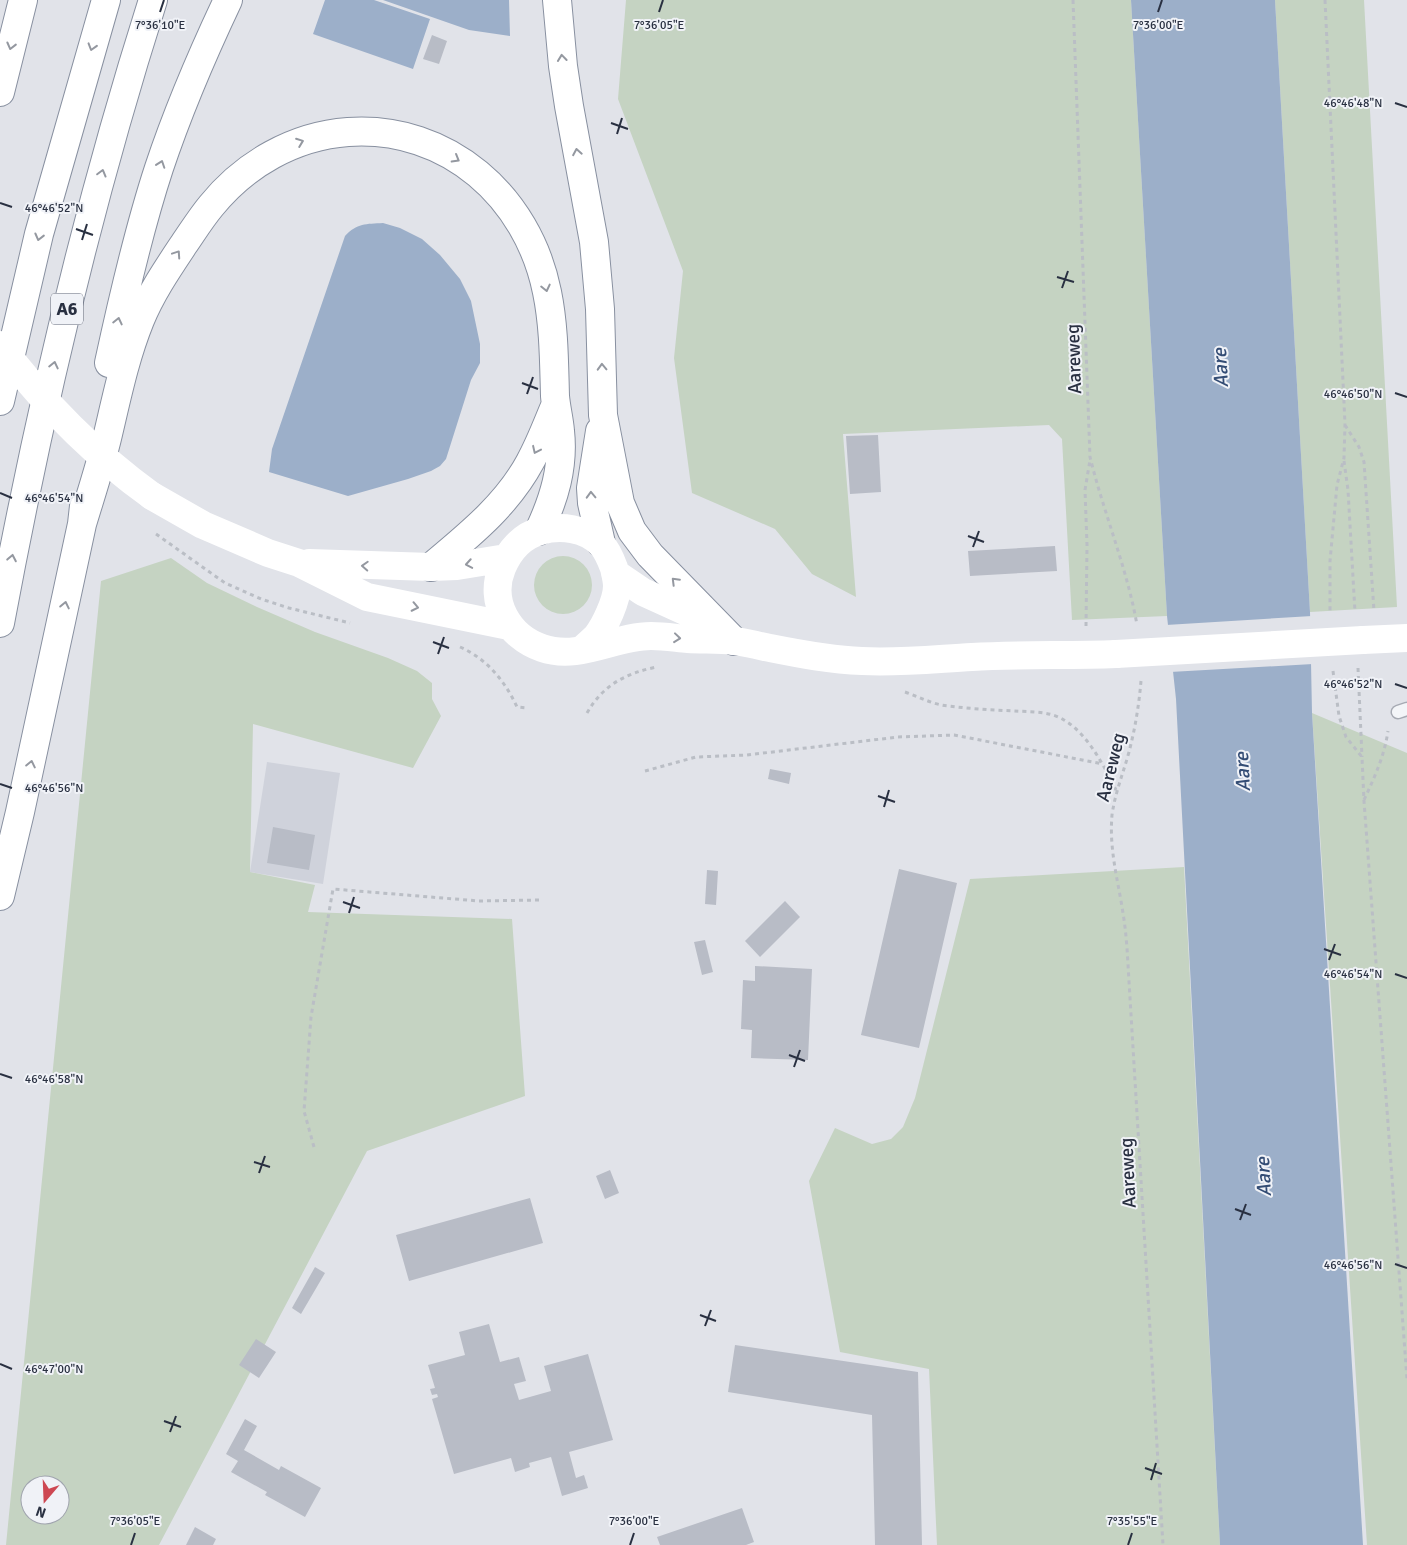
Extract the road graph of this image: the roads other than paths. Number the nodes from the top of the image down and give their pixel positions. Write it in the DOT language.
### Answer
graph roads {
  1 [pos="23,0"];
  2 [pos="106,0"];
  3 [pos="152,0"];
  4 [pos="228,0"];
  5 [pos="557,0"];
  6 [pos="0,92"];
  7 [pos="0,345"];
  8 [pos="0,401"];
  9 [pos="556,405"];
  10 [pos="603,416"];
  11 [pos="82,524"];
  12 [pos="539,531"];
  13 [pos="600,543"];
  14 [pos="506,558"];
  15 [pos="299,563"];
  16 [pos="431,567"];
  17 [pos="615,573"];
  18 [pos="0,623"];
  19 [pos="509,626"];
  20 [pos="1407,638"];
  21 [pos="734,641"];
  22 [pos="583,649"];
  23 [pos="0,896"];
  1 -- 6 [label="main road, one-way"];
  2 -- 8 [label="main road, A6, one-way"];
  18 -- 3 [label="main road, A6, one-way"];
  11 -- 4 [label="main road, one-way"];
  10 -- 5 [label="main road, one-way"];
  7 -- 15 [label="main road, bridge"];
  11 -- 9 [label="main road, one-way"];
  9 -- 12 [label="main road"];
  9 -- 16 [label="main road, one-way"];
  13 -- 10 [label="main road, one-way"];
  21 -- 10 [label="main road, one-way"];
  23 -- 11 [label="main road, one-way"];
  12 -- 13 [label="main road"];
  12 -- 14 [label="main road"];
  13 -- 17 [label="main road"];
  14 -- 16 [label="main road, one-way"];
  14 -- 19 [label="main road"];
  16 -- 15 [label="main road, one-way"];
  15 -- 19 [label="main road, one-way"];
  17 -- 21 [label="main road"];
  17 -- 22 [label="main road"];
  19 -- 22 [label="main road"];
  20 -- 21 [label="main road, bridge"];
  22 -- 21 [label="main road, one-way"];
}
